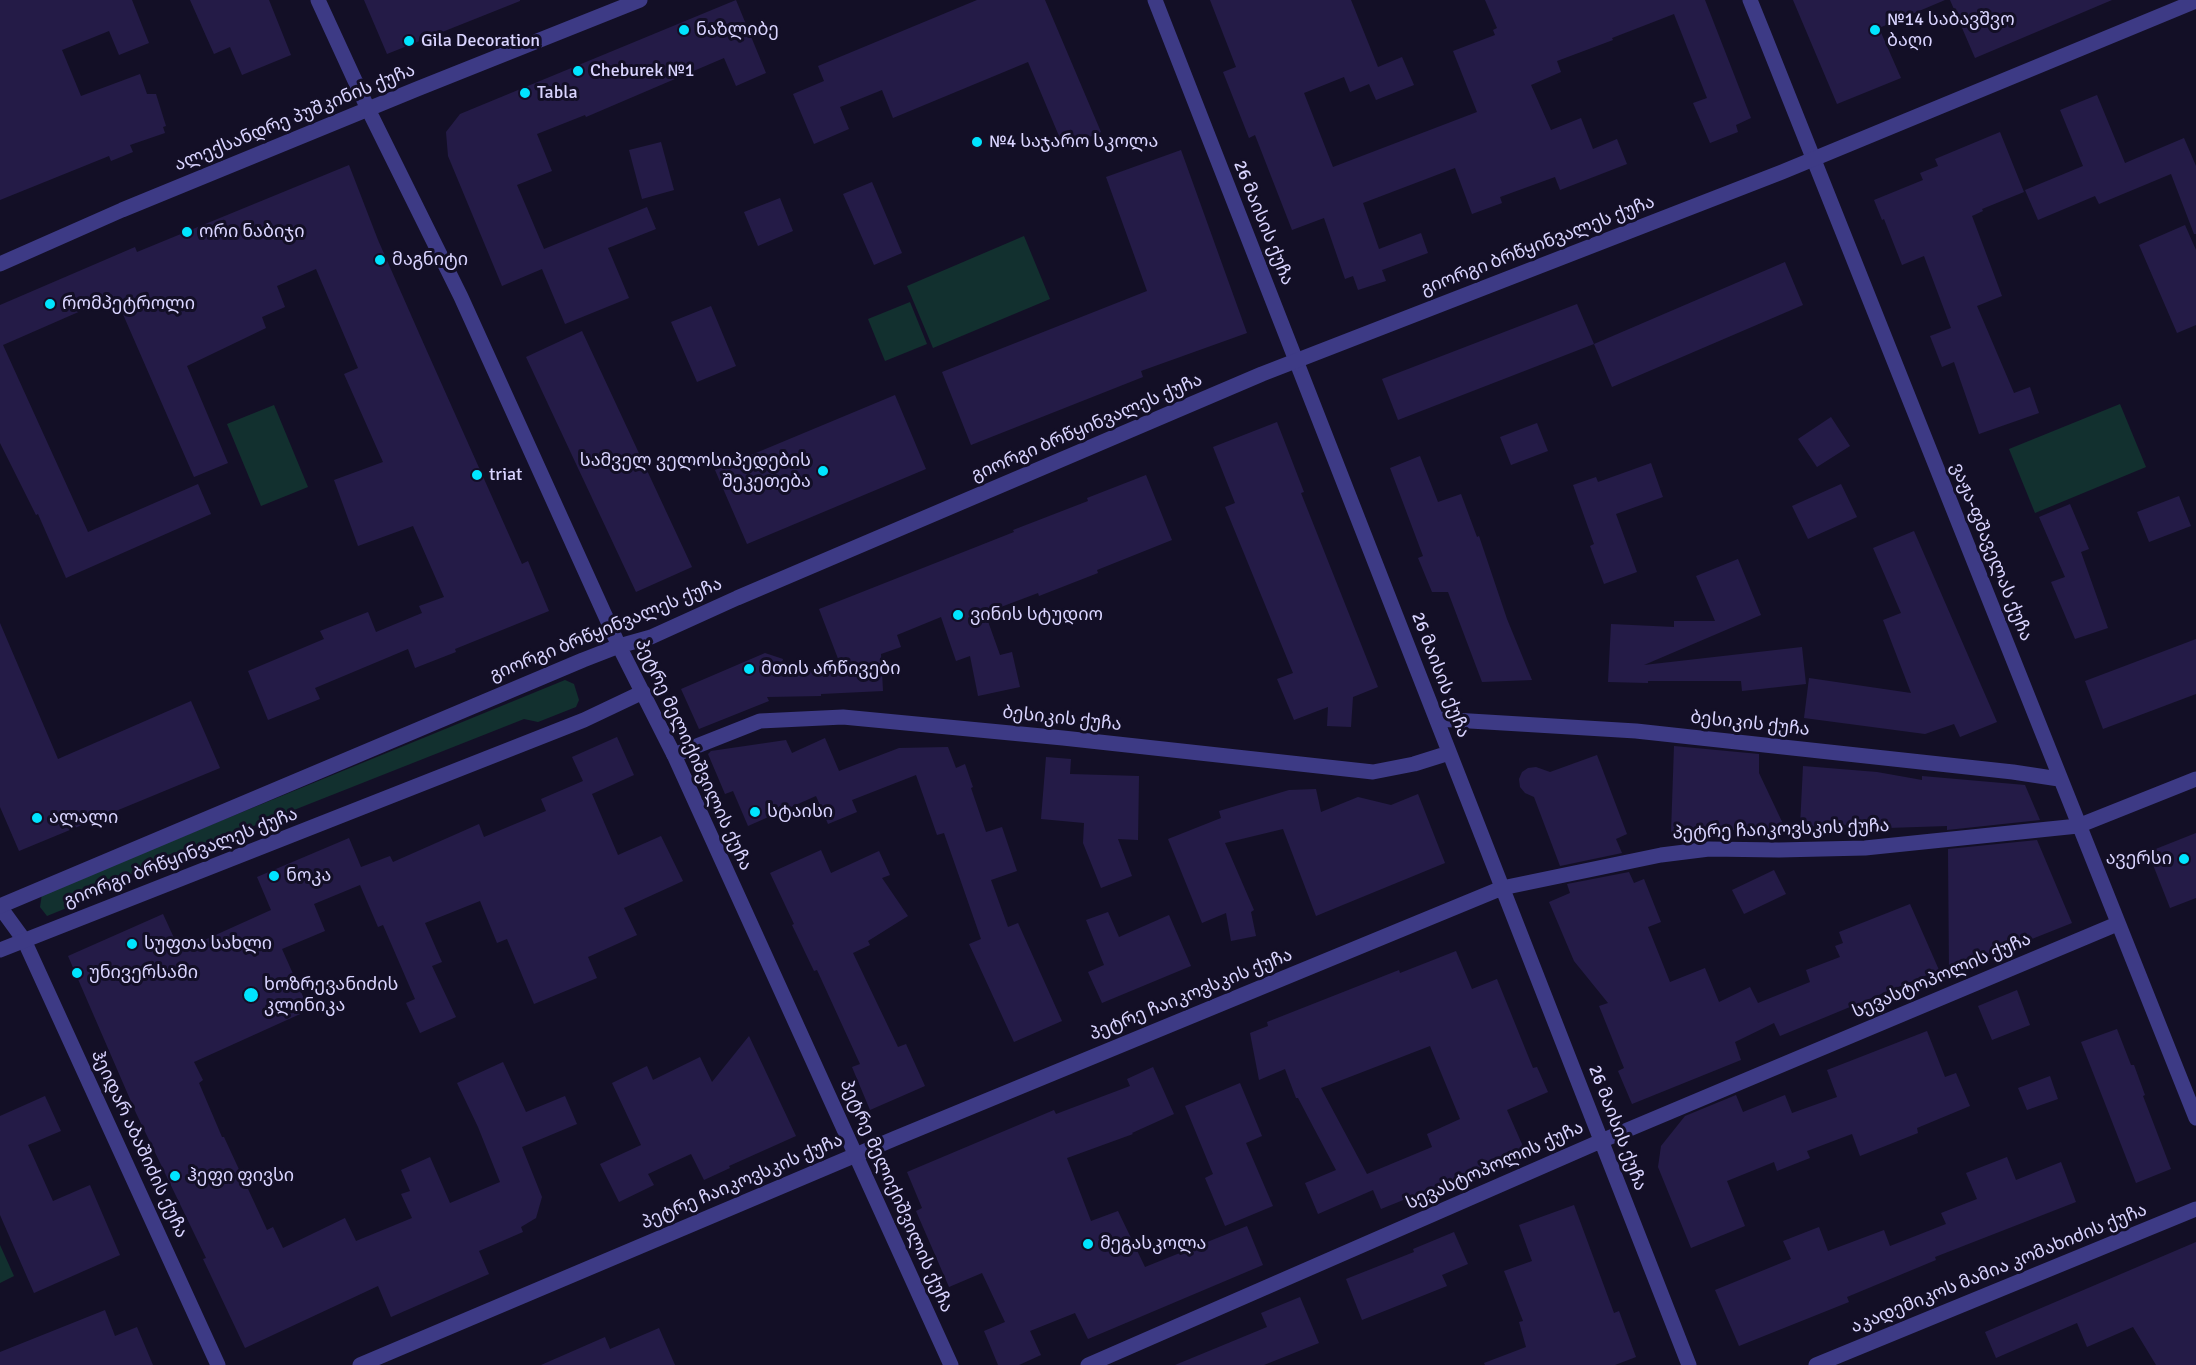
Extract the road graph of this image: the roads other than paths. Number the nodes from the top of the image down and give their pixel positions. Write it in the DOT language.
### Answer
graph roads {
  1 [pos="318,0"];
  2 [pos="640,0"];
  3 [pos="1155,0"];
  4 [pos="1750,0"];
  5 [pos="2196,1"];
  6 [pos="368,109"];
  7 [pos="1814,159"];
  8 [pos="0,264"];
  9 [pos="1297,360"];
  10 [pos="619,646"];
  11 [pos="643,692"];
  12 [pos="1437,719"];
  13 [pos="1449,753"];
  14 [pos="674,755"];
  15 [pos="2059,779"];
  16 [pos="2196,779"];
  17 [pos="2078,826"];
  18 [pos="1502,888"];
  19 [pos="0,906"];
  20 [pos="2117,924"];
  21 [pos="24,940"];
  22 [pos="0,950"];
  23 [pos="2196,1118"];
  24 [pos="1601,1141"];
  25 [pos="855,1155"];
  26 [pos="2196,1209"];
  27 [pos="218,1365"];
  28 [pos="360,1365"];
  29 [pos="951,1365"];
  30 [pos="1088,1365"];
  31 [pos="1689,1365"];
  32 [pos="1816,1365"];
  1 -- 6 [label="street, პეტრე მელიქიშვილის ქუჩა"];
  2 -- 6 [label="street, ალექსანდრე პუშკინის ქუჩა"];
  3 -- 9 [label="street, 26 მაისის ქუჩა"];
  4 -- 7 [label="street, ვაჟა-ფშაველას ქუჩა"];
  5 -- 7 [label="street, გიორგი ბრწყინვალეს ქუჩა"];
  6 -- 8 [label="street, ალექსანდრე პუშკინის ქუჩა"];
  6 -- 10 [label="street, პეტრე მელიქიშვილის ქუჩა"];
  7 -- 9 [label="street, გიორგი ბრწყინვალეს ქუჩა"];
  7 -- 15 [label="street, ვაჟა-ფშაველას ქუჩა"];
  9 -- 10 [label="street, გიორგი ბრწყინვალეს ქუჩა"];
  9 -- 12 [label="street, 26 მაისის ქუჩა"];
  10 -- 11 [label="street, პეტრე მელიქიშვილის ქუჩა"];
  10 -- 19 [label="street, გიორგი ბრწყინვალეს ქუჩა"];
  11 -- 14 [label="street, პეტრე მელიქიშვილის ქუჩა"];
  11 -- 21 [label="street, გიორგი ბრწყინვალეს ქუჩა"];
  12 -- 13 [label="street, 26 მაისის ქუჩა"];
  12 -- 15 [label="street, ბესიკის ქუჩა"];
  13 -- 14 [label="street, ბესიკის ქუჩა"];
  13 -- 18 [label="street, 26 მაისის ქუჩა"];
  14 -- 25 [label="street, პეტრე მელიქიშვილის ქუჩა"];
  15 -- 17 [label="street, ვაჟა-ფშაველას ქუჩა"];
  16 -- 17 [label="street"];
  17 -- 18 [label="street, პეტრე ჩაიკოვსკის ქუჩა"];
  17 -- 20 [label="street, ვაჟა-ფშაველას ქუჩა"];
  18 -- 24 [label="street, 26 მაისის ქუჩა"];
  18 -- 25 [label="street, პეტრე ჩაიკოვსკის ქუჩა"];
  19 -- 21 [label="street, ჰეიდარ აბაშიძის ქუჩა"];
  20 -- 23 [label="street, ვაჟა-ფშაველას ქუჩა"];
  20 -- 24 [label="street, სევასტოპოლის ქუჩა"];
  21 -- 22 [label="street, გიორგი ბრწყინვალეს ქუჩა"];
  21 -- 27 [label="street, ჰეიდარ აბაშიძის ქუჩა"];
  24 -- 30 [label="street, სევასტოპოლის ქუჩა"];
  24 -- 31 [label="street, 26 მაისის ქუჩა"];
  25 -- 28 [label="street, პეტრე ჩაიკოვსკის ქუჩა"];
  25 -- 29 [label="street, პეტრე მელიქიშვილის ქუჩა"];
  26 -- 32 [label="street, აკადემიკოს მამია კომახიძის ქუჩა"];
}
